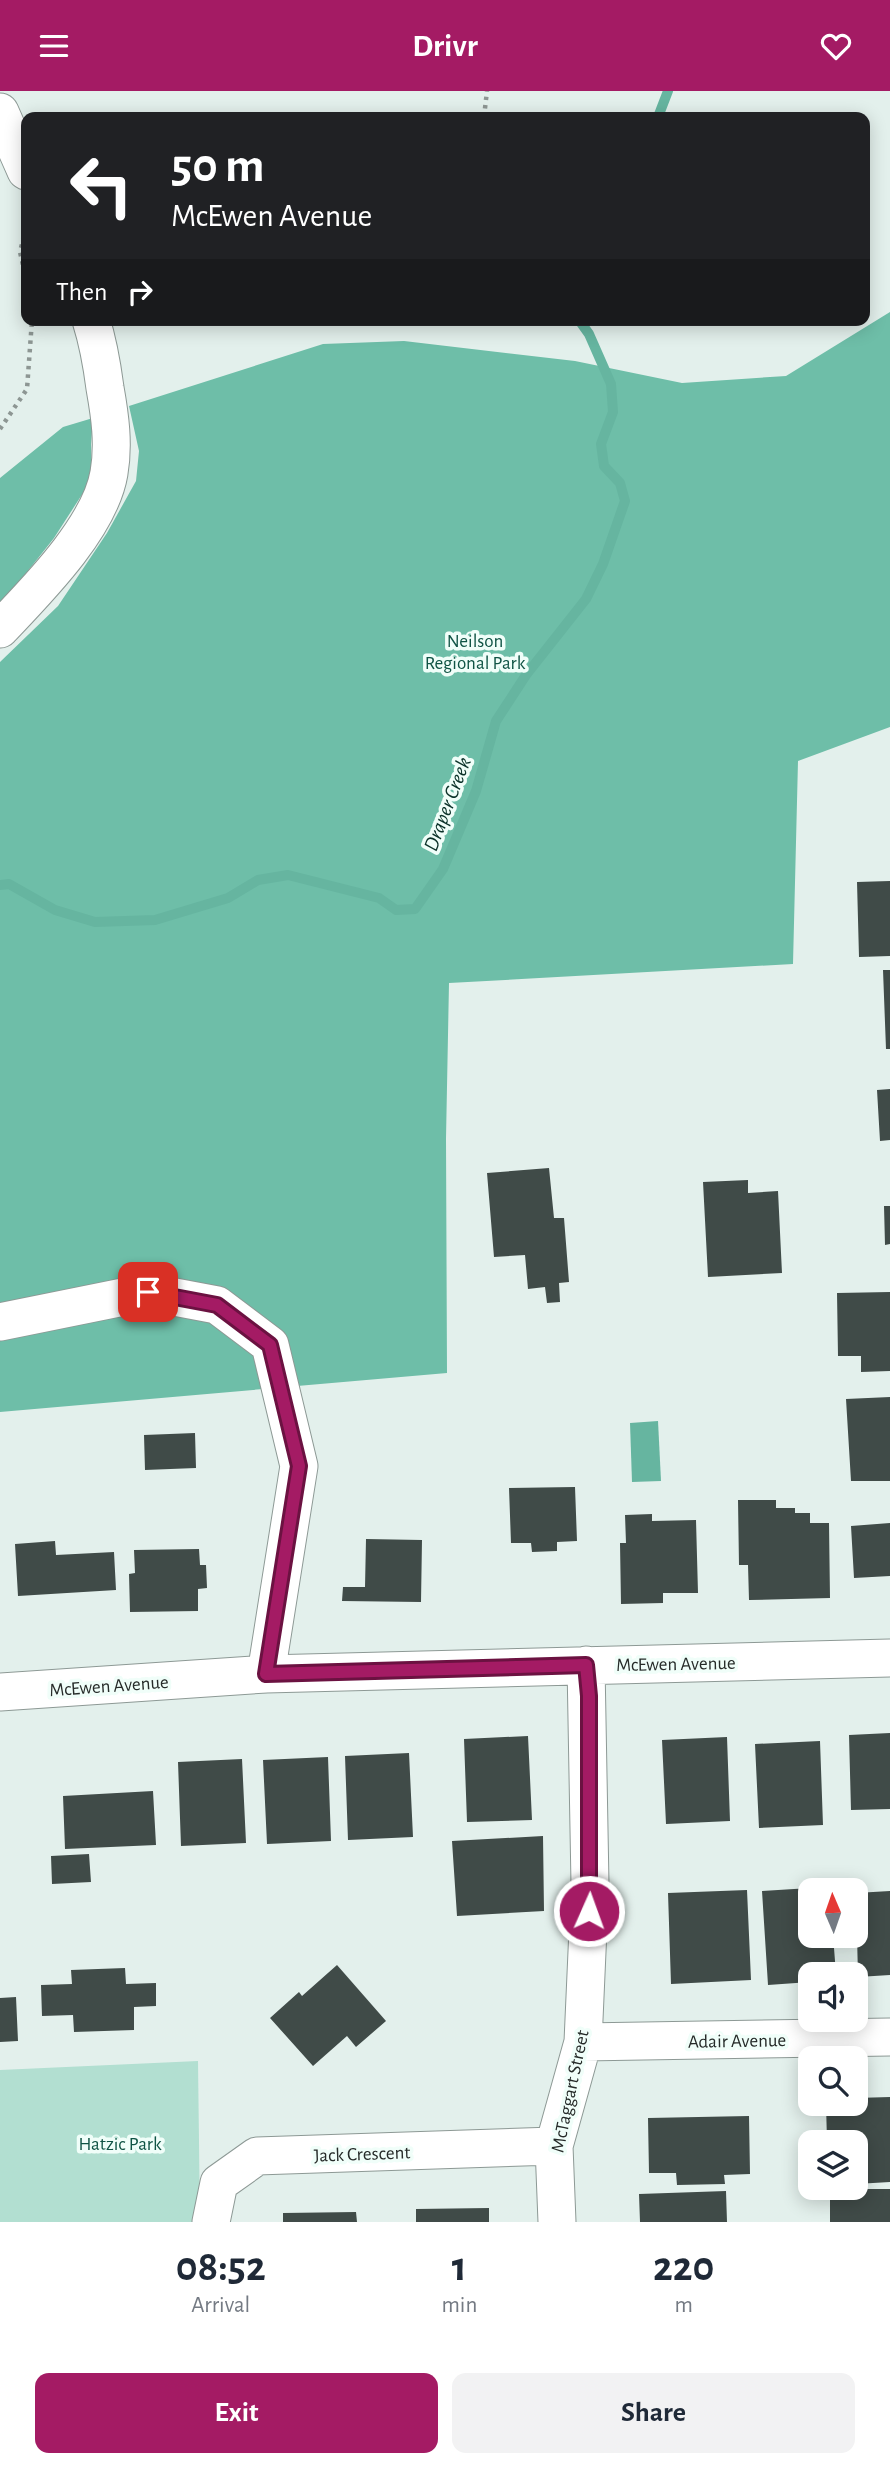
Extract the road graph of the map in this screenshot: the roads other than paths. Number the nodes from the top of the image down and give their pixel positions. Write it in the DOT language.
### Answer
graph roads {
  1 [pos="0,112"];
  2 [pos="21,160"];
  3 [pos="93,326"];
  4 [pos="0,629"];
  5 [pos="0,1322"];
  6 [pos="890,1658"];
  7 [pos="586,1665"];
  8 [pos="266,1674"];
  9 [pos="0,1692"];
  10 [pos="890,2037"];
  11 [pos="583,2042"];
  12 [pos="554,2146"];
  13 [pos="211,2222"];
  14 [pos="556,2222"];
  1 -- 2 [label="street"];
  3 -- 4 [label="street"];
  5 -- 8 [label="street"];
  6 -- 7 [label="street, McEwen Avenue"];
  7 -- 8 [label="street, McEwen Avenue"];
  7 -- 11 [label="street, McTaggart Street"];
  8 -- 9 [label="street, McEwen Avenue"];
  10 -- 11 [label="street, Adair Avenue"];
  11 -- 12 [label="street, McTaggart Street"];
  12 -- 13 [label="street, Jack Crescent"];
  12 -- 14 [label="street, McTaggart Street"];
}
